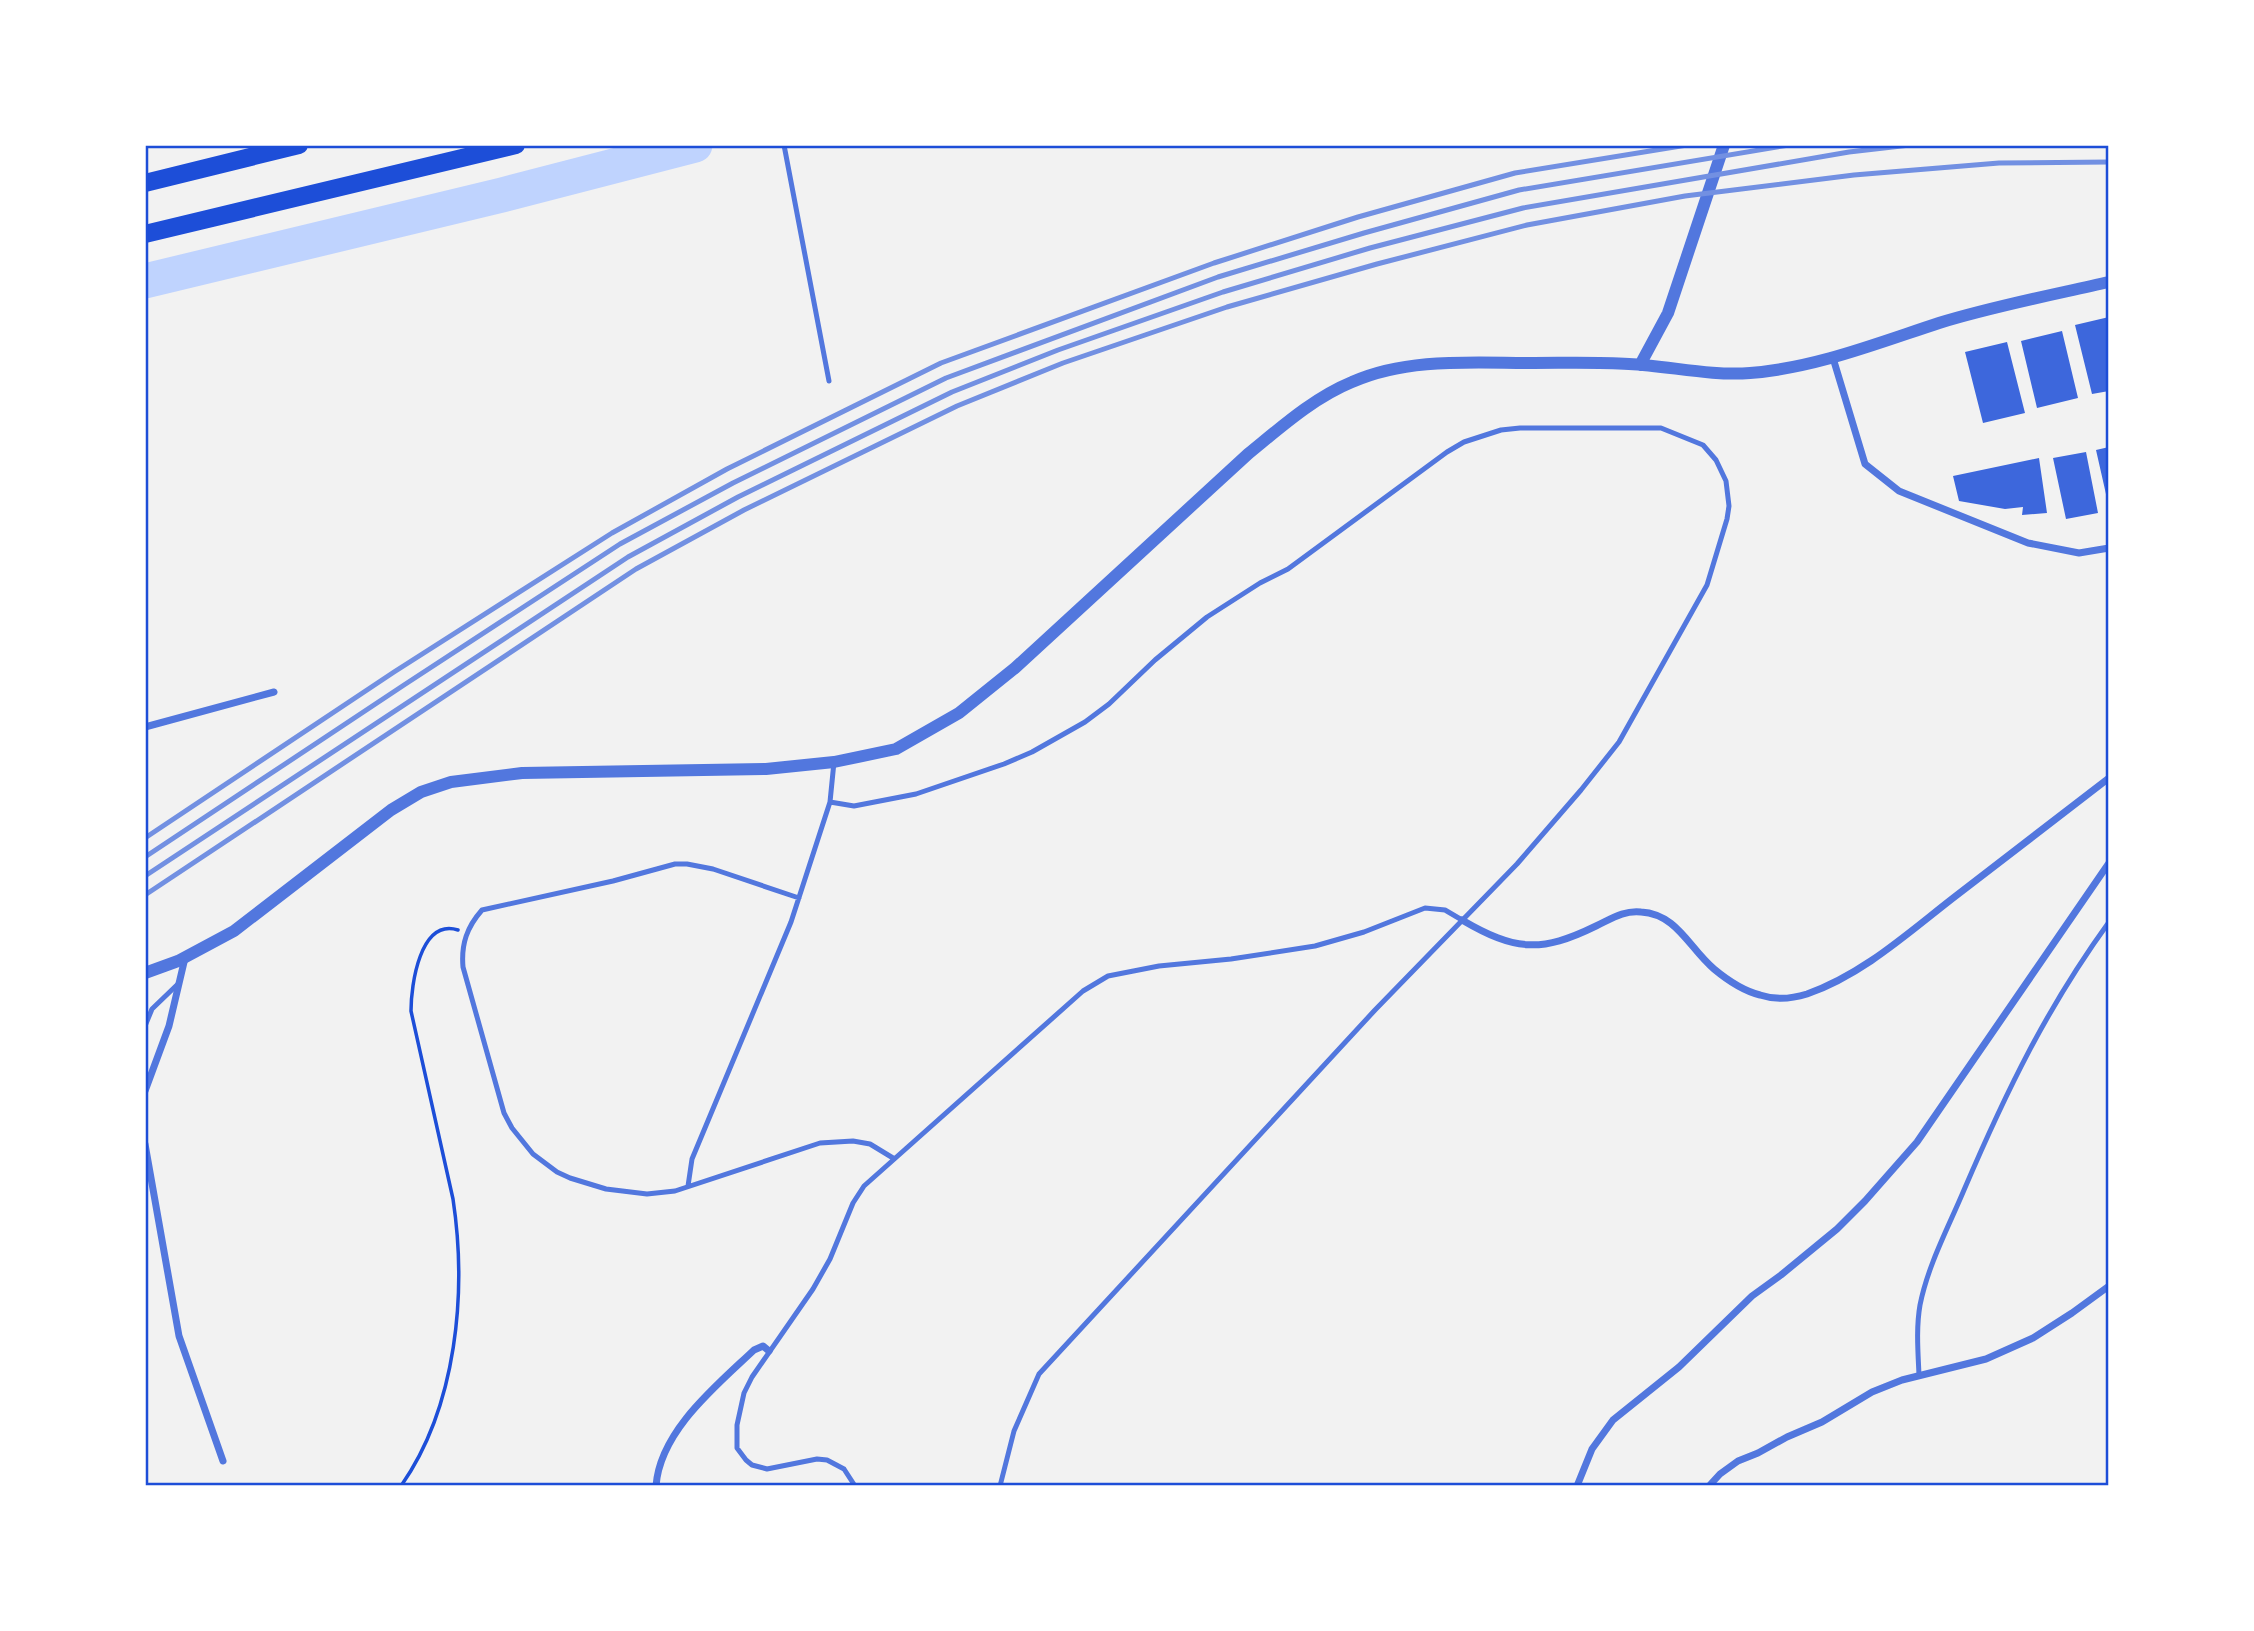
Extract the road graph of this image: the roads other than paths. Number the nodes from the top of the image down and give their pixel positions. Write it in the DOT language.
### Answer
graph roads {
  1 [pos="299,145"];
  2 [pos="516,145"];
  3 [pos="784,145"];
  4 [pos="1724,145"];
  5 [pos="145,183"];
  6 [pos="145,234"];
  7 [pos="2109,282"];
  8 [pos="1833,358"];
  9 [pos="1640,365"];
  10 [pos="829,381"];
  11 [pos="2109,548"];
  12 [pos="274,692"];
  13 [pos="145,727"];
  14 [pos="834,761"];
  15 [pos="2109,778"];
  16 [pos="830,802"];
  17 [pos="2109,863"];
  18 [pos="799,898"];
  19 [pos="1462,920"];
  20 [pos="2109,922"];
  21 [pos="185,957"];
  22 [pos="145,973"];
  23 [pos="179,983"];
  24 [pos="145,1026"];
  25 [pos="145,1091"];
  26 [pos="145,1144"];
  27 [pos="893,1158"];
  28 [pos="688,1186"];
  29 [pos="2109,1286"];
  30 [pos="769,1351"];
  31 [pos="1919,1375"];
  32 [pos="223,1461"];
  33 [pos="656,1486"];
  34 [pos="855,1486"];
  35 [pos="1000,1486"];
  36 [pos="1577,1486"];
  37 [pos="1709,1486"];
  1 -- 5 [label="highway"];
  2 -- 6 [label="highway"];
  3 -- 10 [label="lane"];
  4 -- 9 [label="street"];
  7 -- 8 [label="street"];
  8 -- 9 [label="street"];
  8 -- 11 [label="street"];
  9 -- 14 [label="street"];
  12 -- 13 [label="street"];
  14 -- 16 [label="lane"];
  14 -- 21 [label="street"];
  15 -- 19 [label="street"];
  16 -- 18 [label="lane"];
  16 -- 19 [label="lane"];
  17 -- 36 [label="street"];
  18 -- 28 [label="lane"];
  18 -- 28 [label="lane"];
  19 -- 27 [label="lane"];
  19 -- 35 [label="lane"];
  20 -- 31 [label="lane"];
  21 -- 22 [label="street"];
  21 -- 23 [label="street"];
  23 -- 24 [label="lane"];
  23 -- 25 [label="street"];
  26 -- 32 [label="street"];
  27 -- 28 [label="lane"];
  27 -- 30 [label="lane"];
  29 -- 31 [label="street"];
  30 -- 33 [label="street"];
  30 -- 34 [label="lane"];
  31 -- 37 [label="street"];
}
